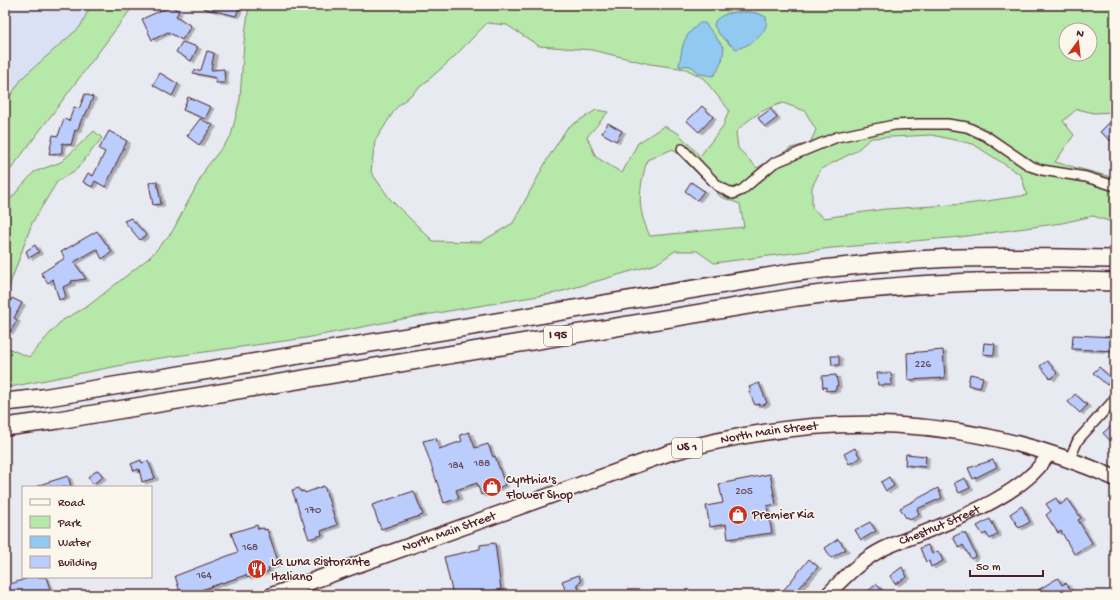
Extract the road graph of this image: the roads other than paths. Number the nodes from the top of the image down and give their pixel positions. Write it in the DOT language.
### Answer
graph roads {
  1 [pos="682,149"];
  2 [pos="1115,186"];
  3 [pos="1115,259"];
  4 [pos="1115,282"];
  5 [pos="1115,399"];
  6 [pos="5,402"];
  7 [pos="5,427"];
  8 [pos="1050,453"];
  9 [pos="1069,460"];
  10 [pos="1115,478"];
  11 [pos="273,595"];
  12 [pos="827,595"];
  1 -- 2 [label="street"];
  3 -- 6 [label="highway, I 95"];
  4 -- 7 [label="highway, I 95"];
  5 -- 9 [label="street"];
  8 -- 9 [label="main road, North Main Street / US 1"];
  8 -- 11 [label="main road, North Main Street / US 1"];
  8 -- 12 [label="street, Chestnut Street"];
  9 -- 10 [label="main road, North Main Street / US 1"];
}
